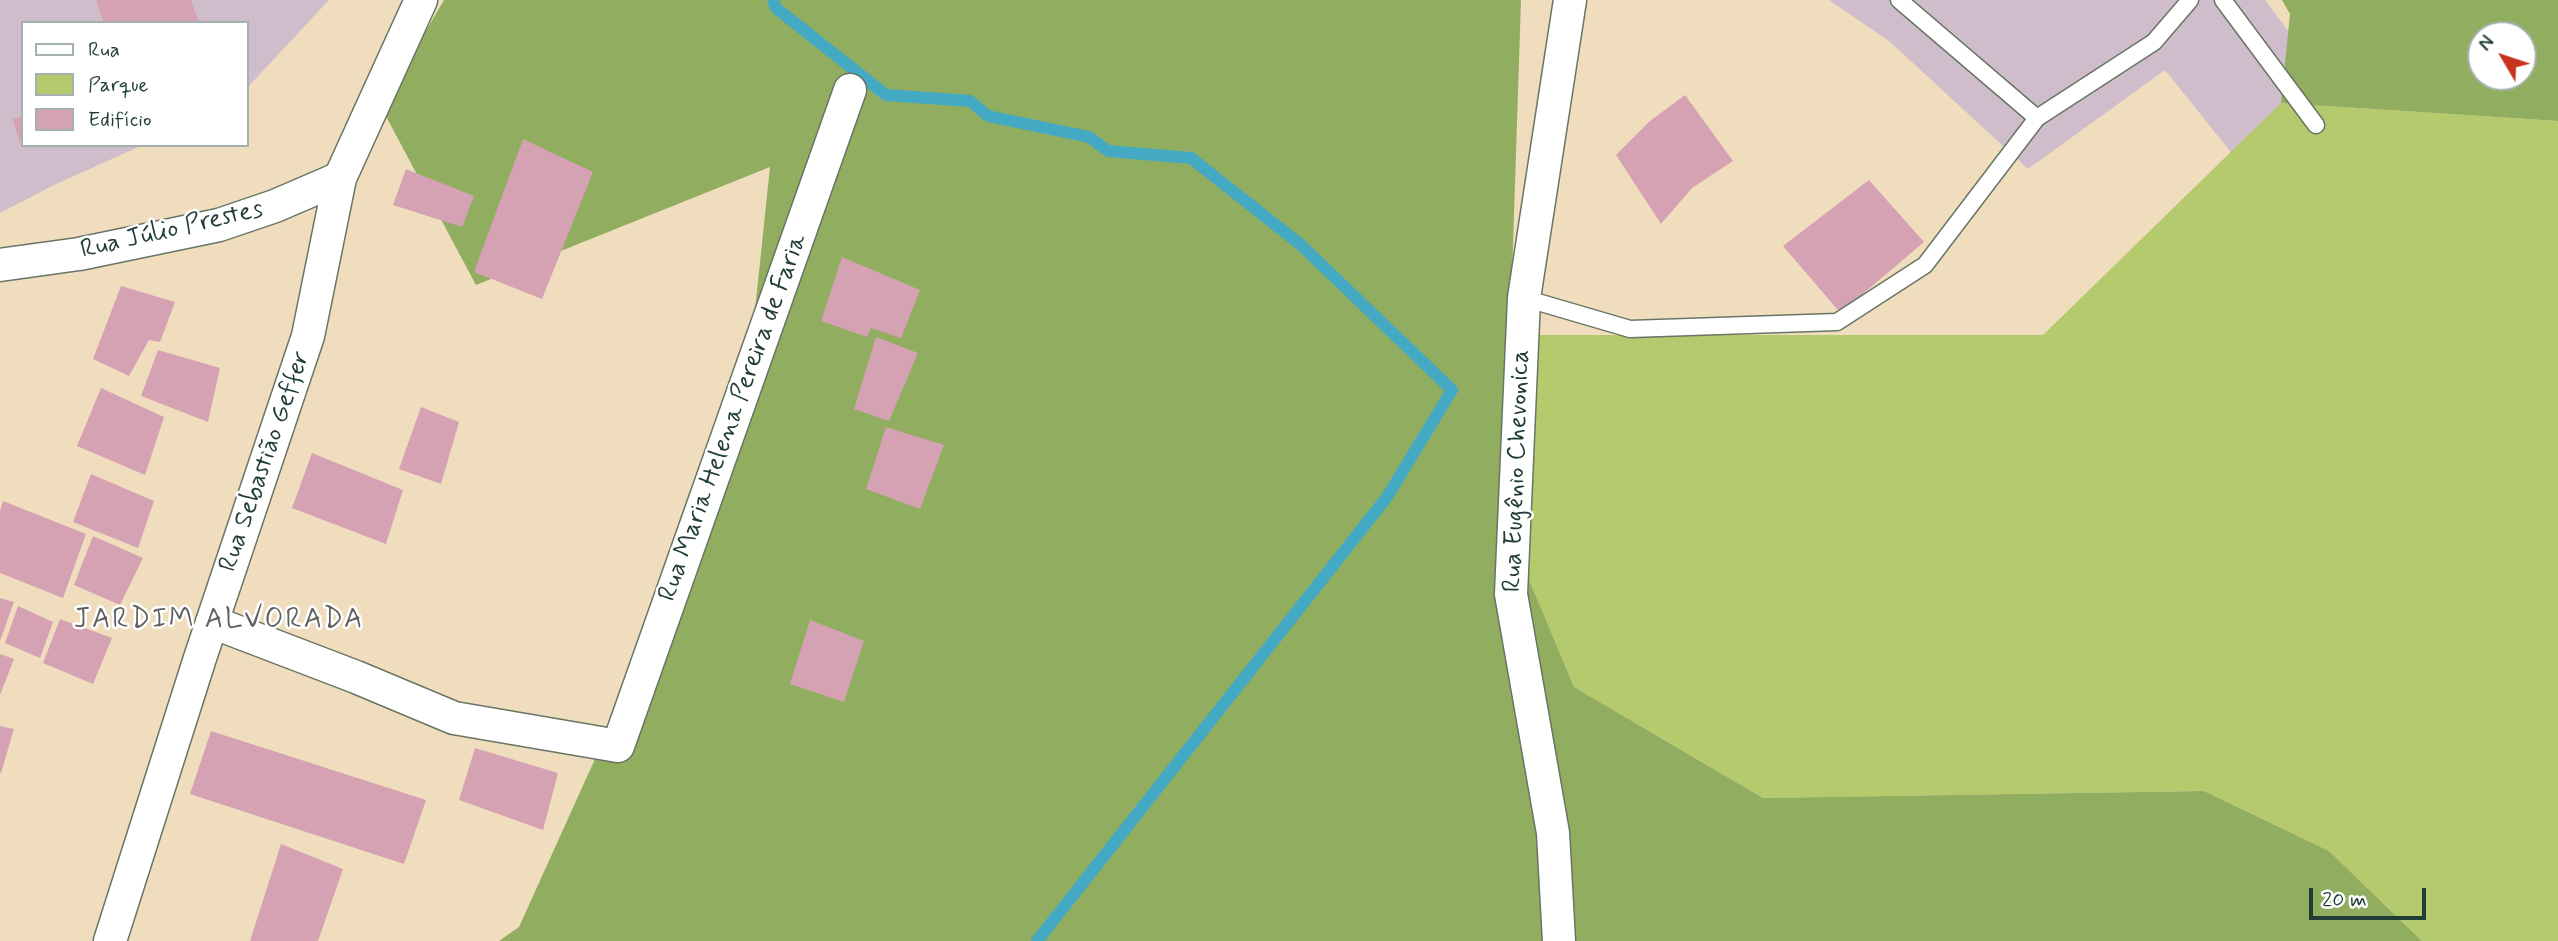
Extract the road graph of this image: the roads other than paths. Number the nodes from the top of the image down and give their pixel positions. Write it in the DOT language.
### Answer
graph roads {
  1 [pos="421,0"];
  2 [pos="1570,0"];
  3 [pos="1899,0"];
  4 [pos="2190,0"];
  5 [pos="2223,0"];
  6 [pos="850,90"];
  7 [pos="2037,118"];
  8 [pos="2316,125"];
  9 [pos="340,178"];
  10 [pos="0,265"];
  11 [pos="1524,298"];
  12 [pos="212,622"];
  13 [pos="110,941"];
  14 [pos="1559,941"];
  1 -- 9 [label="street, Rua Sebastião Geffer"];
  2 -- 11 [label="street, Rua Eugênio Chevonica"];
  3 -- 7 [label="lane"];
  4 -- 7 [label="lane"];
  5 -- 8 [label="lane"];
  6 -- 12 [label="street, Rua Maria Helena Pereira de Faria"];
  7 -- 11 [label="lane"];
  9 -- 10 [label="street, Rua Júlio Prestes"];
  9 -- 12 [label="street, Rua Sebastião Geffer"];
  11 -- 14 [label="street, Rua Eugênio Chevonica"];
  12 -- 13 [label="street, Rua Sebastião Geffer"];
}
